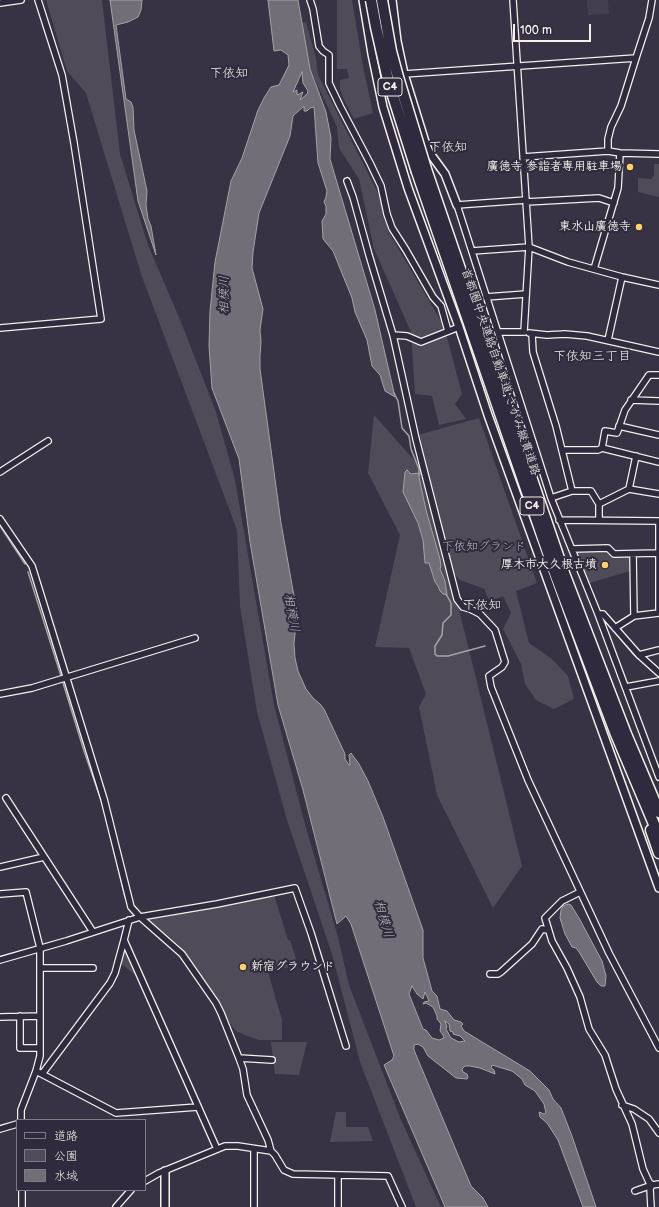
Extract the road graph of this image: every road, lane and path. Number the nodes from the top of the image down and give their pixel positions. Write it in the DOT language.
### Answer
graph roads {
  1 [pos="21,0"];
  2 [pos="38,0"];
  3 [pos="310,0"];
  4 [pos="363,0"];
  5 [pos="371,0"];
  6 [pos="382,0"];
  7 [pos="392,0"];
  8 [pos="513,0"];
  9 [pos="652,0"];
  10 [pos="4,2"];
  11 [pos="636,58"];
  12 [pos="518,65"];
  13 [pos="404,74"];
  14 [pos="411,99"];
  15 [pos="383,107"];
  16 [pos="608,151"];
  17 [pos="620,153"];
  18 [pos="659,154"];
  19 [pos="523,157"];
  20 [pos="422,170"];
  21 [pos="347,181"];
  22 [pos="526,201"];
  23 [pos="614,203"];
  24 [pos="457,205"];
  25 [pos="529,247"];
  26 [pos="472,251"];
  27 [pos="594,268"];
  28 [pos="622,277"];
  29 [pos="659,285"];
  30 [pos="526,294"];
  31 [pos="486,297"];
  32 [pos="0,328"];
  33 [pos="459,328"];
  34 [pos="448,331"];
  35 [pos="498,332"];
  36 [pos="524,332"];
  37 [pos="532,334"];
  38 [pos="393,335"];
  39 [pos="608,340"];
  40 [pos="659,352"];
  41 [pos="659,375"];
  42 [pos="631,400"];
  43 [pos="659,401"];
  44 [pos="619,426"];
  45 [pos="659,435"];
  46 [pos="48,441"];
  47 [pos="602,448"];
  48 [pos="562,450"];
  49 [pos="636,456"];
  50 [pos="659,462"];
  51 [pos="0,472"];
  52 [pos="629,489"];
  53 [pos="572,491"];
  54 [pos="659,494"];
  55 [pos="552,498"];
  56 [pos="599,504"];
  57 [pos="0,519"];
  58 [pos="560,520"];
  59 [pos="599,520"];
  60 [pos="659,521"];
  61 [pos="572,549"];
  62 [pos="658,553"];
  63 [pos="633,554"];
  64 [pos="659,613"];
  65 [pos="598,614"];
  66 [pos="634,616"];
  67 [pos="615,628"];
  68 [pos="195,638"];
  69 [pos="659,650"];
  70 [pos="639,655"];
  71 [pos="659,673"];
  72 [pos="65,678"];
  73 [pos="659,681"];
  74 [pos="626,687"];
  75 [pos="0,694"];
  76 [pos="615,732"];
  77 [pos="659,777"];
  78 [pos="6,798"];
  79 [pos="659,812"];
  80 [pos="659,836"];
  81 [pos="659,853"];
  82 [pos="44,857"];
  83 [pos="0,867"];
  84 [pos="659,888"];
  85 [pos="580,892"];
  86 [pos="0,894"];
  87 [pos="140,917"];
  88 [pos="129,920"];
  89 [pos="548,930"];
  90 [pos="93,932"];
  91 [pos="124,940"];
  92 [pos="40,948"];
  93 [pos="0,960"];
  94 [pos="40,968"];
  95 [pos="92,968"];
  96 [pos="490,974"];
  97 [pos="20,1016"];
  98 [pos="40,1016"];
  99 [pos="0,1017"];
  100 [pos="346,1046"];
  101 [pos="40,1048"];
  102 [pos="659,1048"];
  103 [pos="239,1058"];
  104 [pos="272,1060"];
  105 [pos="39,1073"];
  106 [pos="622,1105"];
  107 [pos="198,1107"];
  108 [pos="20,1119"];
  109 [pos="16,1124"];
  110 [pos="0,1129"];
  111 [pos="659,1133"];
  112 [pos="217,1149"];
  113 [pos="254,1149"];
  114 [pos="271,1150"];
  115 [pos="165,1171"];
  116 [pos="338,1175"];
  117 [pos="146,1180"];
  118 [pos="659,1184"];
  119 [pos="652,1185"];
  120 [pos="22,1191"];
  121 [pos="130,1191"];
  122 [pos="635,1192"];
  123 [pos="22,1207"];
  124 [pos="116,1207"];
  125 [pos="165,1207"];
  126 [pos="254,1207"];
  127 [pos="338,1207"];
  128 [pos="402,1207"];
  129 [pos="651,1207"];
  1 -- 10 [label="street"];
  2 -- 32 [label="street"];
  3 -- 34 [label="street"];
  4 -- 15 [label="street"];
  5 -- 20 [label="highway, 首都圏中央連絡自動車道;さがみ縦貫道路 / C4, bridge"];
  6 -- 20 [label="highway, 首都圏中央連絡自動車道;さがみ縦貫道路 / C4, bridge"];
  7 -- 13 [label="street"];
  8 -- 12 [label="street"];
  9 -- 11 [label="street"];
  11 -- 12 [label="street"];
  11 -- 16 [label="street"];
  12 -- 13 [label="street"];
  12 -- 19 [label="street"];
  13 -- 14 [label="street"];
  14 -- 15 [label="street"];
  14 -- 24 [label="street"];
  15 -- 33 [label="street"];
  16 -- 17 [label="street"];
  16 -- 19 [label="street"];
  17 -- 18 [label="street"];
  17 -- 23 [label="street"];
  19 -- 22 [label="street"];
  20 -- 76 [label="highway, 首都圏中央連絡自動車道;さがみ縦貫道路 / C4"];
  20 -- 79 [label="highway, 首都圏中央連絡自動車道;さがみ縦貫道路 / C4"];
  21 -- 38 [label="street"];
  22 -- 23 [label="street"];
  22 -- 24 [label="street"];
  22 -- 25 [label="street"];
  23 -- 27 [label="street"];
  24 -- 26 [label="street"];
  25 -- 26 [label="street"];
  25 -- 27 [label="street"];
  25 -- 30 [label="street"];
  26 -- 31 [label="street"];
  27 -- 28 [label="street"];
  28 -- 29 [label="street"];
  28 -- 39 [label="street"];
  30 -- 31 [label="street"];
  30 -- 36 [label="street"];
  31 -- 35 [label="street"];
  33 -- 34 [label="street"];
  33 -- 84 [label="street"];
  34 -- 38 [label="street"];
  35 -- 36 [label="street"];
  35 -- 55 [label="street"];
  36 -- 37 [label="street"];
  37 -- 39 [label="street"];
  37 -- 48 [label="street"];
  38 -- 85 [label="street"];
  39 -- 40 [label="street"];
  41 -- 42 [label="street"];
  42 -- 43 [label="street"];
  42 -- 44 [label="street"];
  44 -- 45 [label="street"];
  44 -- 47 [label="street"];
  46 -- 51 [label="street"];
  47 -- 48 [label="street"];
  47 -- 49 [label="street"];
  48 -- 53 [label="street"];
  49 -- 50 [label="street"];
  49 -- 52 [label="street"];
  52 -- 54 [label="street"];
  52 -- 56 [label="street"];
  53 -- 55 [label="street"];
  53 -- 56 [label="street"];
  55 -- 58 [label="street"];
  56 -- 59 [label="street"];
  57 -- 72 [label="street"];
  58 -- 59 [label="street"];
  58 -- 61 [label="street"];
  59 -- 60 [label="street"];
  60 -- 62 [label="street"];
  61 -- 63 [label="street"];
  61 -- 65 [label="street"];
  62 -- 63 [label="street"];
  62 -- 64 [label="street"];
  63 -- 66 [label="street"];
  64 -- 66 [label="street"];
  65 -- 67 [label="street"];
  65 -- 74 [label="street"];
  66 -- 67 [label="street"];
  67 -- 70 [label="street"];
  68 -- 72 [label="street"];
  69 -- 70 [label="street"];
  70 -- 71 [label="street"];
  72 -- 75 [label="street"];
  72 -- 87 [label="street"];
  73 -- 74 [label="street"];
  74 -- 77 [label="street"];
  76 -- 80 [label="highway, 首都圏中央連絡自動車道;さがみ縦貫道路 / C4"];
  76 -- 81 [label="highway"];
  78 -- 82 [label="street"];
  82 -- 83 [label="street"];
  82 -- 90 [label="street"];
  85 -- 89 [label="street"];
  85 -- 102 [label="street"];
  86 -- 92 [label="street"];
  87 -- 88 [label="street"];
  87 -- 100 [label="street"];
  87 -- 103 [label="street"];
  88 -- 90 [label="street"];
  88 -- 91 [label="street"];
  89 -- 96 [label="street"];
  89 -- 106 [label="street"];
  90 -- 92 [label="street"];
  91 -- 105 [label="street"];
  91 -- 107 [label="street"];
  92 -- 93 [label="street"];
  92 -- 94 [label="street"];
  94 -- 95 [label="street"];
  94 -- 98 [label="street"];
  97 -- 98 [label="street"];
  97 -- 99 [label="street"];
  97 -- 101 [label="street"];
  98 -- 101 [label="street"];
  101 -- 105 [label="street"];
  103 -- 104 [label="street"];
  103 -- 114 [label="street"];
  105 -- 107 [label="street"];
  105 -- 108 [label="street"];
  106 -- 111 [label="street"];
  106 -- 119 [label="street"];
  107 -- 112 [label="street"];
  109 -- 110 [label="street"];
  112 -- 113 [label="street"];
  112 -- 115 [label="street"];
  113 -- 114 [label="street"];
  113 -- 126 [label="street"];
  114 -- 116 [label="street"];
  115 -- 117 [label="street"];
  115 -- 125 [label="street"];
  116 -- 127 [label="street"];
  116 -- 128 [label="street"];
  118 -- 119 [label="street"];
  119 -- 122 [label="street"];
  119 -- 129 [label="street"];
  120 -- 123 [label="street"];
  121 -- 124 [label="street"];
}
